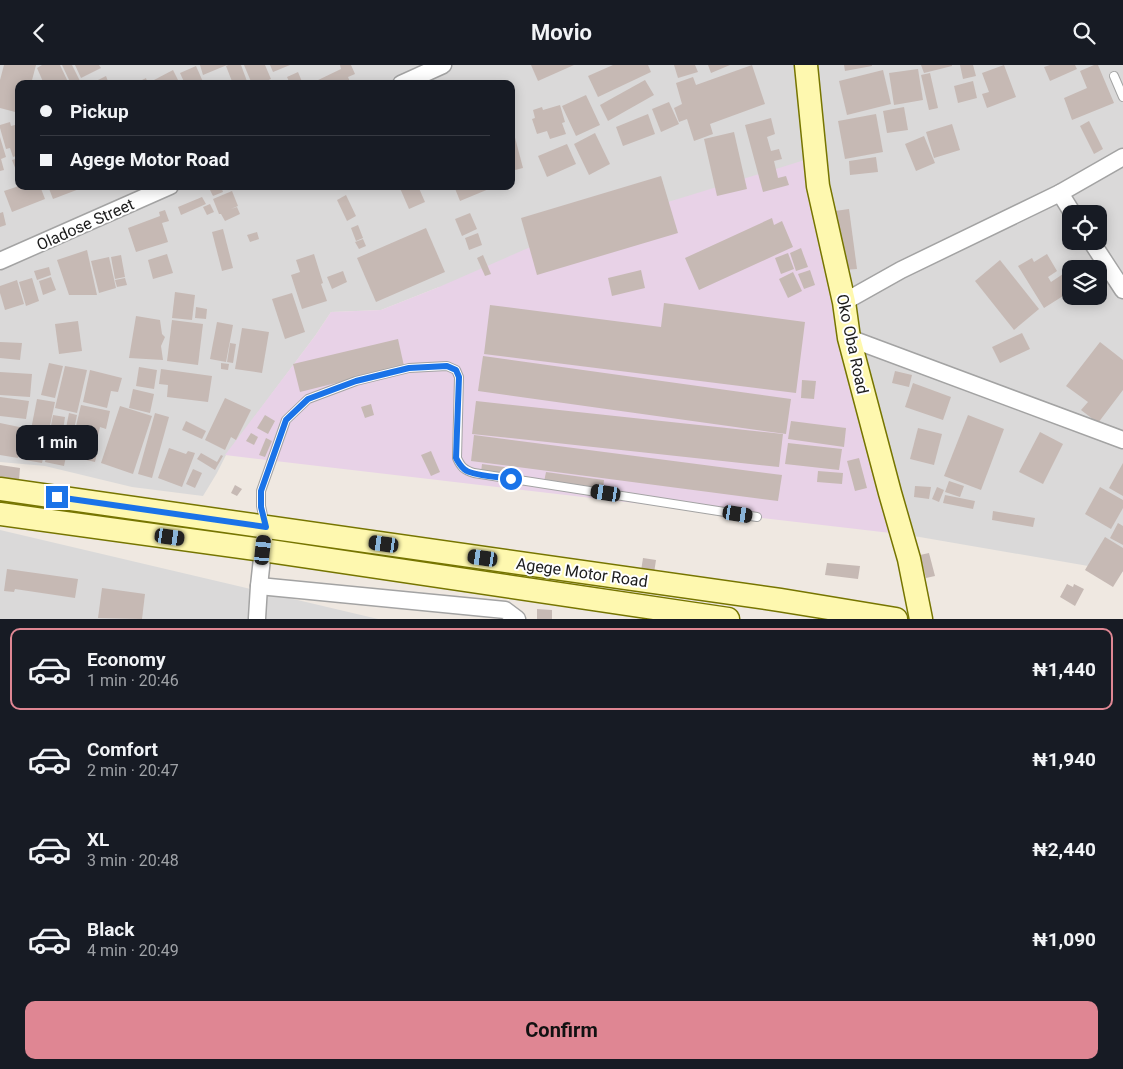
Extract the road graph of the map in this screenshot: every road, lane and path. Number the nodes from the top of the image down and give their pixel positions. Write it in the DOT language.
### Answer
graph roads {
  1 [pos="443,65"];
  2 [pos="806,65"];
  3 [pos="1114,76"];
  4 [pos="410,80"];
  5 [pos="1123,97"];
  6 [pos="1123,157"];
  7 [pos="161,190"];
  8 [pos="1060,193"];
  9 [pos="1067,205"];
  10 [pos="1097,250"];
  11 [pos="0,261"];
  12 [pos="1123,290"];
  13 [pos="844,302"];
  14 [pos="849,337"];
  15 [pos="1123,440"];
  16 [pos="0,489"];
  17 [pos="1,516"];
  18 [pos="757,517"];
  19 [pos="266,527"];
  20 [pos="263,550"];
  21 [pos="258,585"];
  22 [pos="257,618"];
  23 [pos="517,619"];
  24 [pos="728,619"];
  25 [pos="896,619"];
  26 [pos="921,619"];
  1 -- 4 [label="street"];
  2 -- 13 [label="main road, Oko Oba Road"];
  3 -- 5 [label="lane"];
  6 -- 8 [label="street"];
  7 -- 11 [label="street, Oladose Street"];
  8 -- 9 [label="street"];
  8 -- 13 [label="street"];
  10 -- 12 [label="street"];
  13 -- 14 [label="main road, Oko Oba Road"];
  14 -- 15 [label="street"];
  14 -- 26 [label="main road, Oko Oba Road"];
  16 -- 19 [label="main road, Agege Motor Road"];
  17 -- 20 [label="main road, Agege Motor Road"];
  18 -- 19 [label="lane"];
  19 -- 20 [label="street"];
  19 -- 25 [label="main road, Agege Motor Road"];
  20 -- 21 [label="street"];
  20 -- 24 [label="main road, Agege Motor Road"];
  21 -- 22 [label="street"];
  21 -- 23 [label="street"];
}
